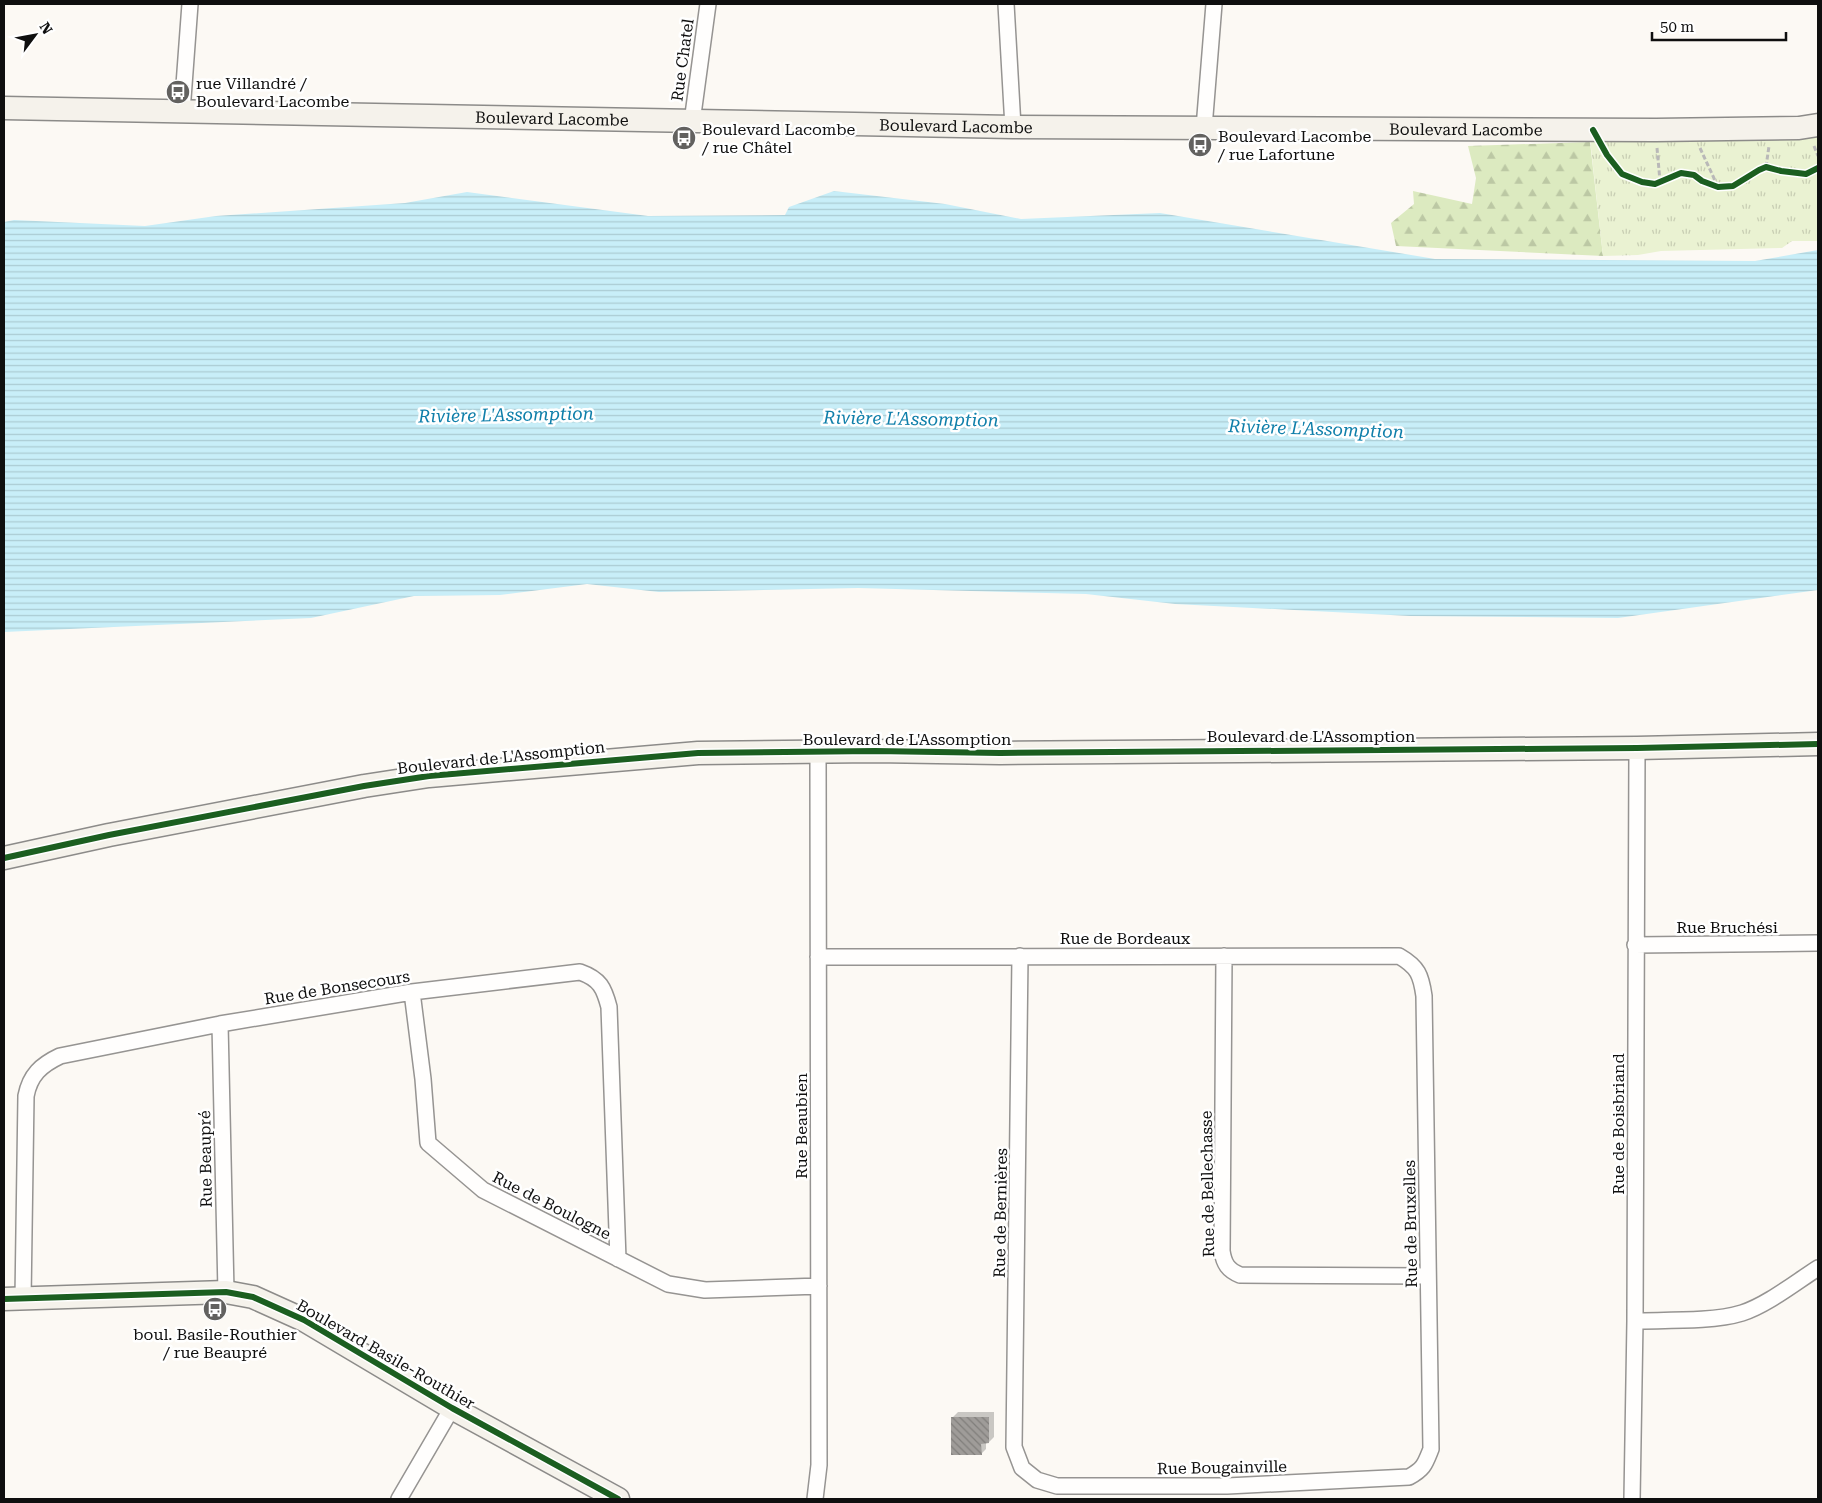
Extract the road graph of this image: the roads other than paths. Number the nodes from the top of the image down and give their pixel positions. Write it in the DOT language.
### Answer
graph roads {
  1 [pos="190,4"];
  2 [pos="708,4"];
  3 [pos="1006,4"];
  4 [pos="1214,4"];
  5 [pos="4,108"];
  6 [pos="182,112"];
  7 [pos="692,122"];
  8 [pos="1818,125"];
  9 [pos="1014,127"];
  10 [pos="1204,128"];
  11 [pos="1818,744"];
  12 [pos="1637,748"];
  13 [pos="818,752"];
  14 [pos="4,858"];
  15 [pos="1818,944"];
  16 [pos="1635,945"];
  17 [pos="1020,956"];
  18 [pos="1224,956"];
  19 [pos="818,958"];
  20 [pos="1421,978"];
  21 [pos="412,992"];
  22 [pos="220,1024"];
  23 [pos="618,1259"];
  24 [pos="1818,1268"];
  25 [pos="1428,1276"];
  26 [pos="819,1286"];
  27 [pos="226,1292"];
  28 [pos="13,1299"];
  29 [pos="1635,1321"];
  30 [pos="452,1408"];
  31 [pos="1424,1467"];
  32 [pos="1022,1468"];
  33 [pos="1227,1493"];
  34 [pos="399,1499"];
  35 [pos="618,1499"];
  36 [pos="815,1499"];
  37 [pos="1632,1499"];
  1 -- 6 [label="street"];
  2 -- 7 [label="street, Rue Chatel"];
  3 -- 9 [label="street"];
  4 -- 10 [label="street"];
  5 -- 6 [label="street, Boulevard Lacombe"];
  6 -- 7 [label="street, Boulevard Lacombe"];
  7 -- 9 [label="street, Boulevard Lacombe"];
  8 -- 10 [label="street, Boulevard Lacombe"];
  9 -- 10 [label="street, Boulevard Lacombe"];
  11 -- 12 [label="street, Boulevard de L'Assomption"];
  12 -- 13 [label="street, Boulevard de L'Assomption"];
  12 -- 16 [label="street, Rue de Boisbriand"];
  13 -- 14 [label="street, Boulevard de L'Assomption"];
  13 -- 19 [label="street, Rue Beaubien"];
  15 -- 16 [label="street, Rue Bruchési"];
  16 -- 29 [label="street, Rue de Boisbriand"];
  17 -- 18 [label="street, Rue de Bordeaux"];
  17 -- 19 [label="street, Rue de Bordeaux"];
  17 -- 32 [label="street, Rue de Bernières"];
  18 -- 20 [label="street, Rue de Bordeaux"];
  18 -- 25 [label="street, Rue de Bellechasse"];
  19 -- 26 [label="street, Rue Beaubien"];
  20 -- 25 [label="street, Rue de Bruxelles"];
  21 -- 22 [label="street, Rue de Bonsecours"];
  21 -- 23 [label="street, Rue de Boulogne"];
  21 -- 23 [label="street, Rue de Bonsecours"];
  22 -- 27 [label="street, Rue Beaupré"];
  22 -- 28 [label="street, Rue de Bonsecours"];
  23 -- 26 [label="street, Rue de Boulogne"];
  24 -- 29 [label="street"];
  25 -- 31 [label="street, Rue de Bruxelles"];
  26 -- 36 [label="street, Rue Beaubien"];
  27 -- 28 [label="street, Boulevard Basile-Routhier"];
  27 -- 30 [label="street, Boulevard Basile-Routhier"];
  29 -- 37 [label="street, Rue de Boisbriand"];
  30 -- 34 [label="street"];
  30 -- 35 [label="street, Boulevard Basile-Routhier"];
  31 -- 33 [label="street, Rue Bougainville"];
  32 -- 33 [label="street, Rue Bougainville"];
}
